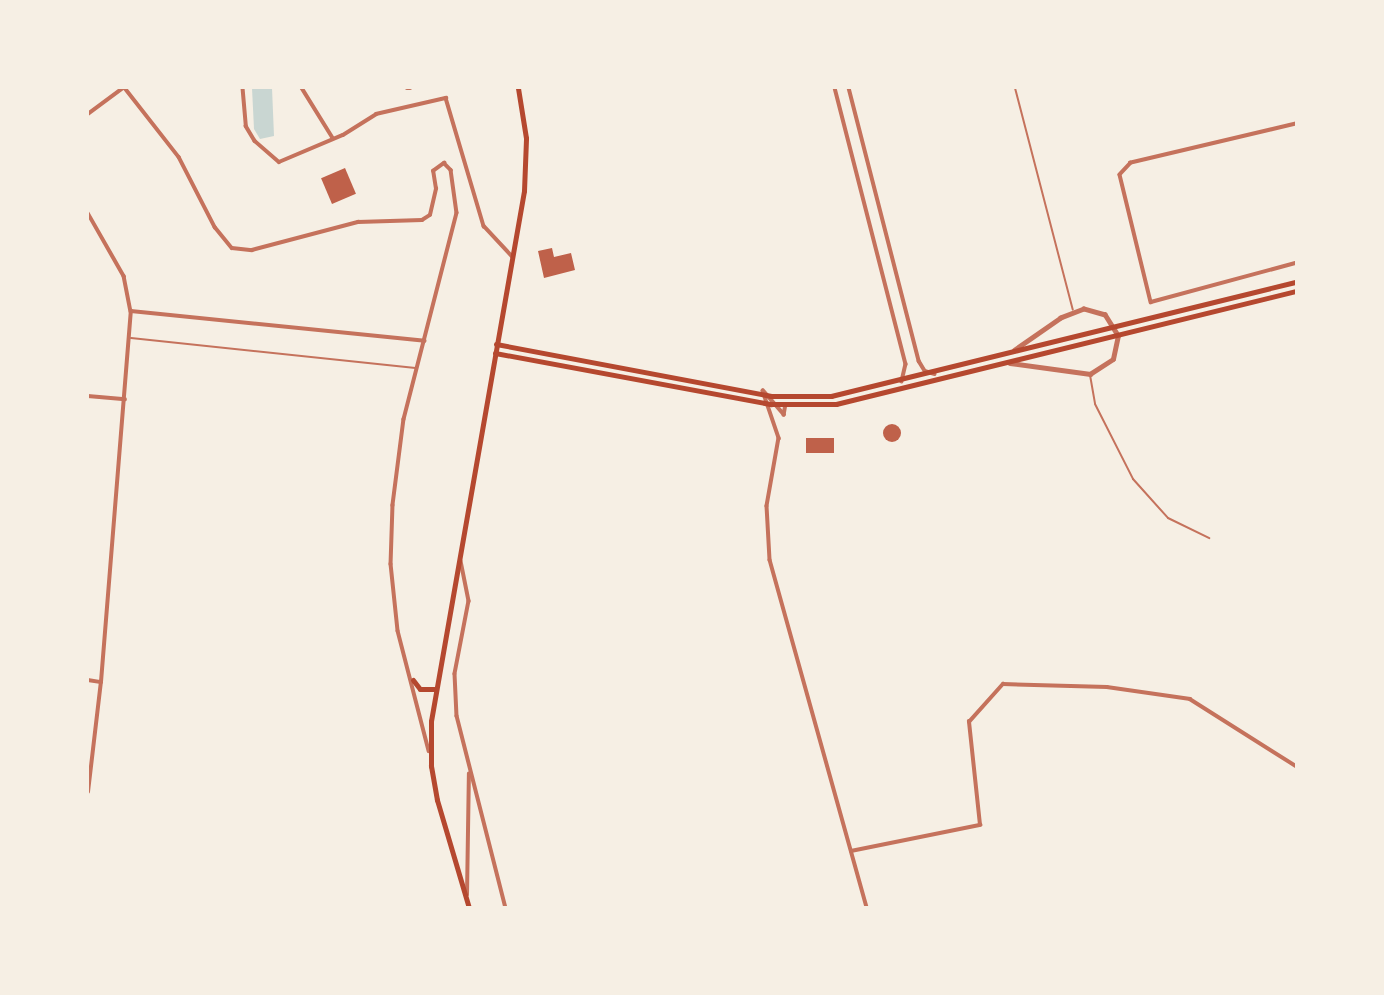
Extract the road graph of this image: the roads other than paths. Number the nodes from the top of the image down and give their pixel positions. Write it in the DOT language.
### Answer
graph roads {
  1 [pos="124,88"];
  2 [pos="243,88"];
  3 [pos="302,88"];
  4 [pos="518,88"];
  5 [pos="835,88"];
  6 [pos="849,88"];
  7 [pos="1015,88"];
  8 [pos="88,114"];
  9 [pos="1297,124"];
  10 [pos="333,138"];
  11 [pos="88,213"];
  12 [pos="512,256"];
  13 [pos="1297,263"];
  14 [pos="1297,282"];
  15 [pos="1297,291"];
  16 [pos="131,311"];
  17 [pos="1073,311"];
  18 [pos="1116,328"];
  19 [pos="1118,336"];
  20 [pos="131,338"];
  21 [pos="424,341"];
  22 [pos="496,344"];
  23 [pos="495,353"];
  24 [pos="1008,355"];
  25 [pos="1010,363"];
  26 [pos="416,368"];
  27 [pos="935,374"];
  28 [pos="1090,374"];
  29 [pos="902,382"];
  30 [pos="88,396"];
  31 [pos="788,397"];
  32 [pos="125,400"];
  33 [pos="786,405"];
  34 [pos="461,538"];
  35 [pos="1209,538"];
  36 [pos="88,680"];
  37 [pos="413,680"];
  38 [pos="102,682"];
  39 [pos="434,689"];
  40 [pos="430,756"];
  41 [pos="1297,766"];
  42 [pos="469,767"];
  43 [pos="88,792"];
  44 [pos="482,814"];
  45 [pos="468,816"];
  46 [pos="851,851"];
  47 [pos="469,908"];
  48 [pos="506,908"];
  49 [pos="867,908"];
  1 -- 8 [label="street"];
  1 -- 21 [label="street"];
  2 -- 10 [label="street"];
  3 -- 10 [label="street"];
  4 -- 12 [label="main road"];
  5 -- 29 [label="street"];
  6 -- 27 [label="street"];
  7 -- 17 [label="lane"];
  9 -- 13 [label="street"];
  10 -- 12 [label="street"];
  11 -- 16 [label="street"];
  12 -- 22 [label="main road"];
  14 -- 18 [label="main road"];
  15 -- 19 [label="main road"];
  16 -- 20 [label="street"];
  16 -- 21 [label="street"];
  17 -- 18 [label="street"];
  17 -- 24 [label="street"];
  18 -- 19 [label="street"];
  18 -- 24 [label="main road"];
  19 -- 25 [label="main road"];
  19 -- 28 [label="street"];
  20 -- 26 [label="lane"];
  20 -- 32 [label="street"];
  21 -- 26 [label="street"];
  22 -- 23 [label="main road"];
  22 -- 31 [label="main road"];
  23 -- 33 [label="main road"];
  23 -- 34 [label="main road"];
  24 -- 27 [label="main road"];
  25 -- 28 [label="street"];
  25 -- 33 [label="main road"];
  26 -- 37 [label="street"];
  27 -- 29 [label="main road"];
  28 -- 35 [label="lane"];
  29 -- 31 [label="main road"];
  30 -- 32 [label="street"];
  31 -- 33 [label="street"];
  32 -- 38 [label="street"];
  33 -- 46 [label="street"];
  34 -- 39 [label="main road"];
  34 -- 42 [label="street"];
  36 -- 38 [label="street"];
  37 -- 39 [label="main road"];
  37 -- 40 [label="street"];
  38 -- 43 [label="street"];
  39 -- 40 [label="main road"];
  40 -- 47 [label="main road"];
  41 -- 46 [label="street"];
  42 -- 44 [label="street"];
  42 -- 45 [label="street"];
  44 -- 45 [label="street"];
  44 -- 48 [label="street"];
  45 -- 47 [label="street"];
  46 -- 49 [label="street"];
}
